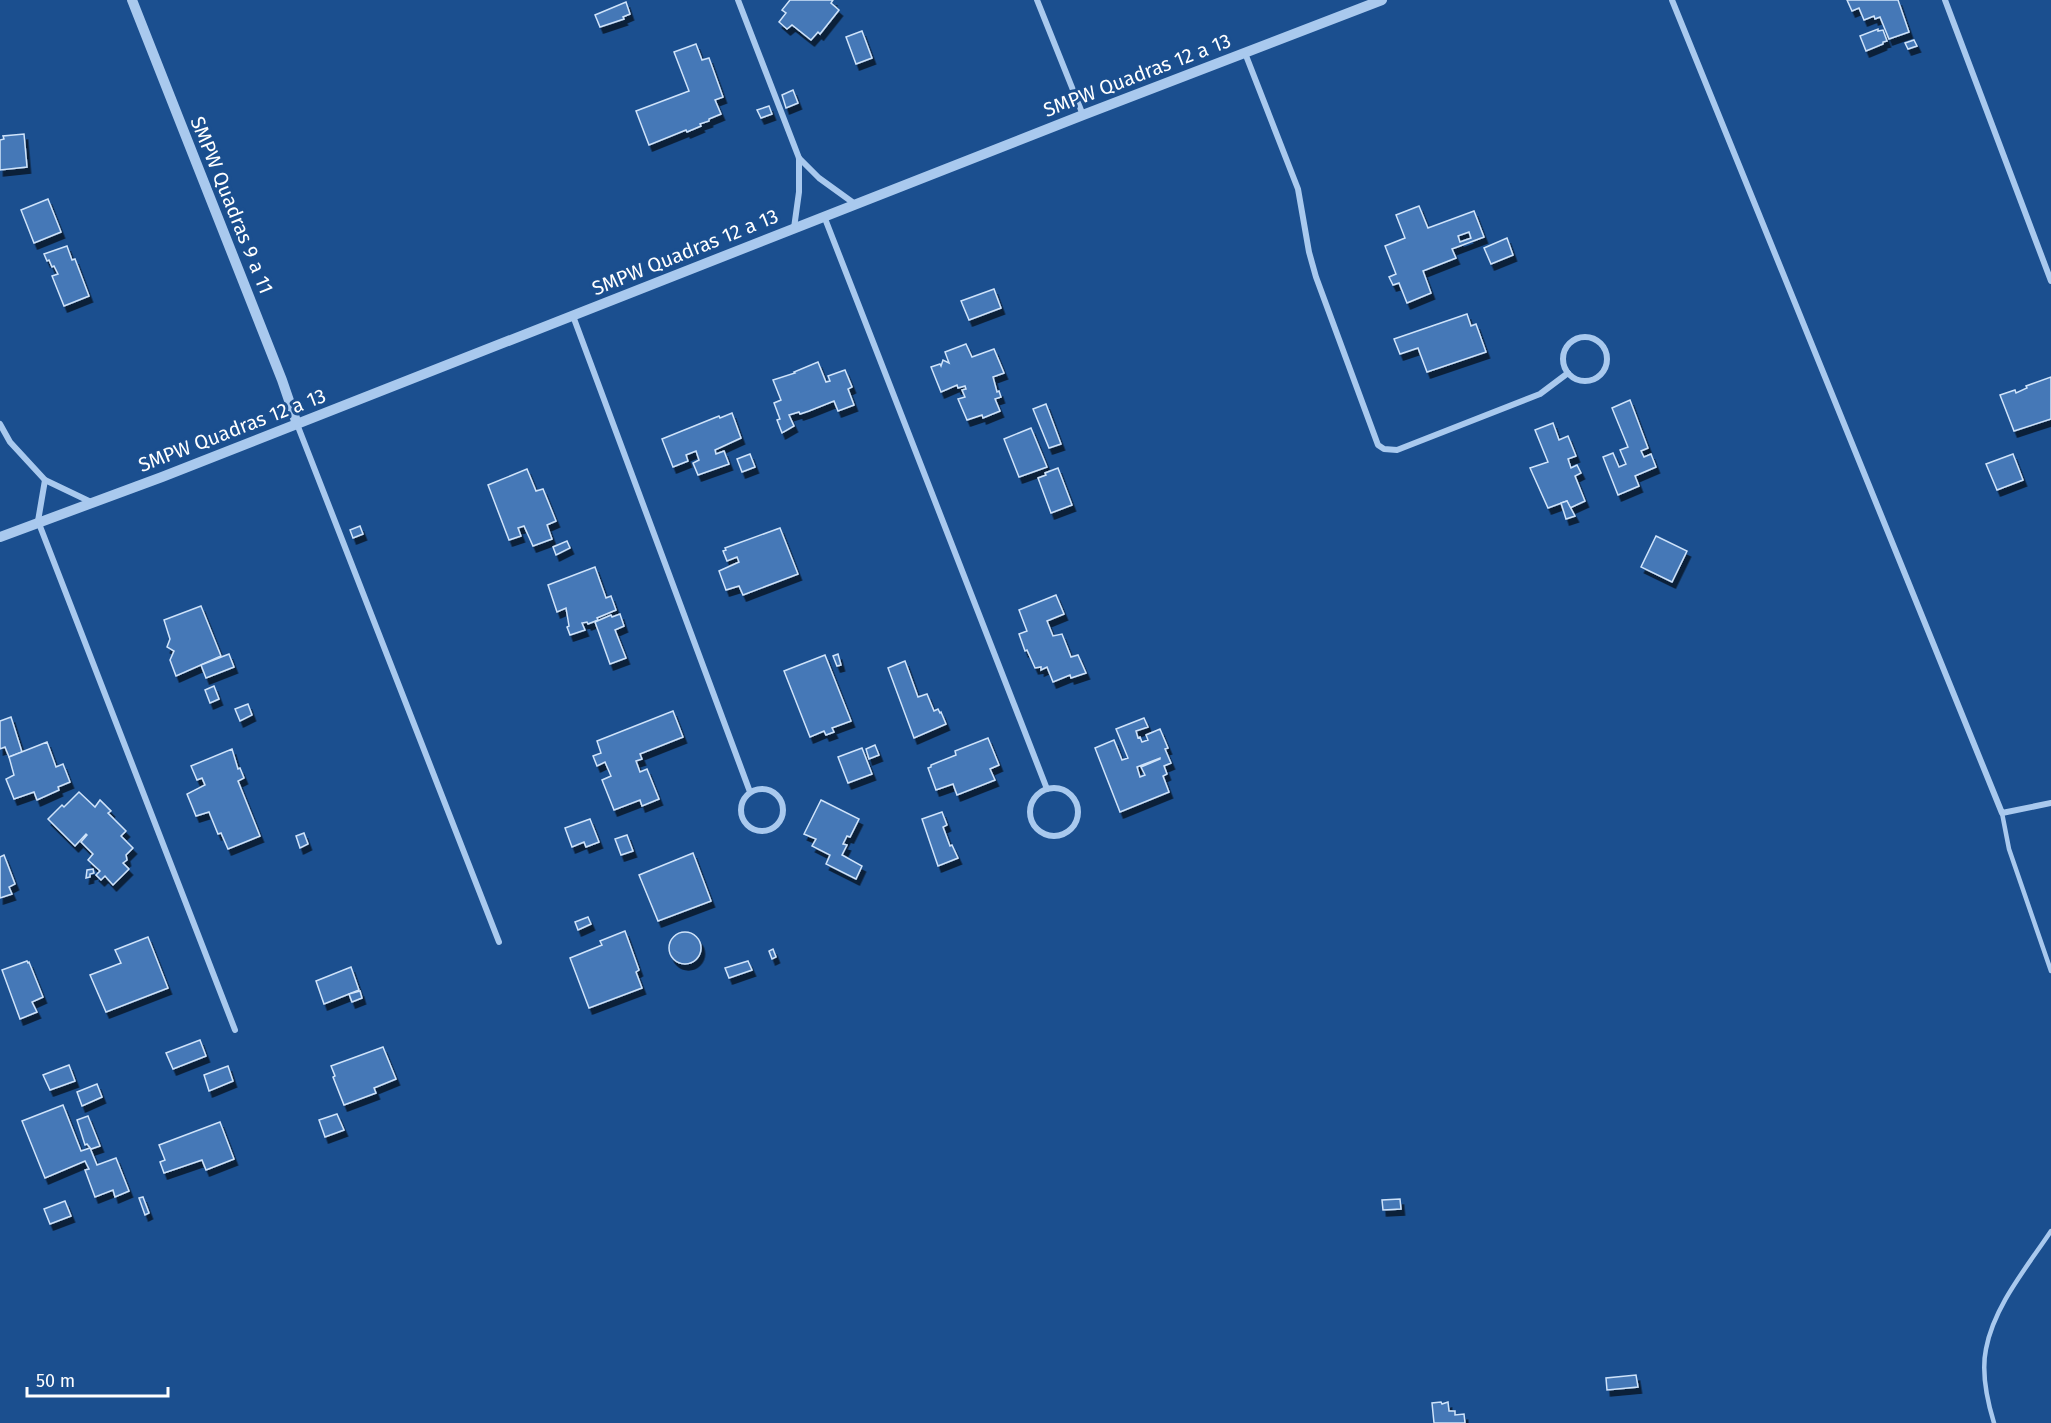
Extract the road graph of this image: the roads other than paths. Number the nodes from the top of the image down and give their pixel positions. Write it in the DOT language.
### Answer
graph roads {
  1 [pos="132,0"];
  2 [pos="738,0"];
  3 [pos="1037,0"];
  4 [pos="1382,0"];
  5 [pos="1672,0"];
  6 [pos="1945,0"];
  7 [pos="1245,53"];
  8 [pos="1083,115"];
  9 [pos="799,158"];
  10 [pos="855,204"];
  11 [pos="824,216"];
  12 [pos="794,228"];
  13 [pos="2051,281"];
  14 [pos="573,316"];
  15 [pos="1568,373"];
  16 [pos="0,424"];
  17 [pos="297,424"];
  18 [pos="45,480"];
  19 [pos="91,502"];
  20 [pos="38,521"];
  21 [pos="0,537"];
  22 [pos="1047,789"];
  23 [pos="750,792"];
  24 [pos="2051,803"];
  25 [pos="2002,813"];
  26 [pos="499,942"];
  27 [pos="2051,971"];
  28 [pos="235,1030"];
  29 [pos="2051,1231"];
  30 [pos="1994,1423"];
  1 -- 17 [label="street, SMPW Quadras 9 a 11"];
  2 -- 9 [label="street"];
  3 -- 8 [label="street"];
  4 -- 7 [label="street, SMPW Quadras 12 a 13"];
  5 -- 25 [label="street"];
  6 -- 13 [label="street"];
  7 -- 8 [label="street, SMPW Quadras 12 a 13"];
  7 -- 15 [label="street"];
  8 -- 10 [label="street, SMPW Quadras 12 a 13"];
  9 -- 10 [label="street"];
  9 -- 12 [label="street"];
  10 -- 11 [label="street, SMPW Quadras 12 a 13"];
  11 -- 12 [label="street, SMPW Quadras 12 a 13"];
  11 -- 22 [label="street"];
  12 -- 14 [label="street, SMPW Quadras 12 a 13"];
  14 -- 17 [label="street, SMPW Quadras 12 a 13"];
  14 -- 23 [label="street"];
  15 -- 15 [label="street"];
  16 -- 18 [label="street"];
  17 -- 19 [label="street, SMPW Quadras 12 a 13"];
  17 -- 26 [label="street"];
  18 -- 19 [label="street"];
  18 -- 20 [label="street"];
  19 -- 20 [label="street, SMPW Quadras 12 a 13"];
  20 -- 21 [label="street, SMPW Quadras 12 a 13"];
  20 -- 28 [label="street"];
  22 -- 22 [label="street"];
  23 -- 23 [label="street"];
  24 -- 25 [label="street"];
  25 -- 27 [label="lane"];
  29 -- 30 [label="lane"];
}
